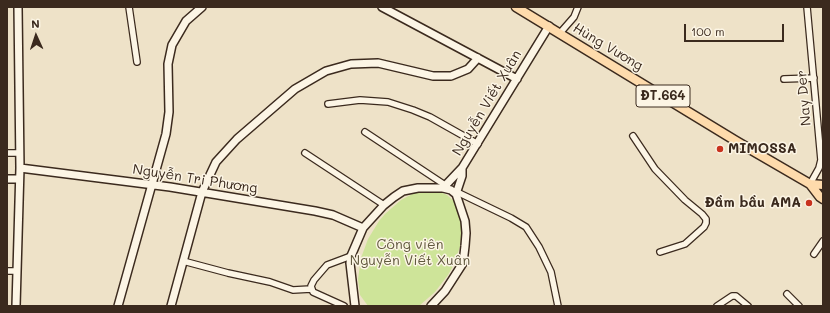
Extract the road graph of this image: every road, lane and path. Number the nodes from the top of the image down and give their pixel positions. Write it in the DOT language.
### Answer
graph roads {
  1 [pos="18,7"];
  2 [pos="129,7"];
  3 [pos="202,7"];
  4 [pos="382,7"];
  5 [pos="516,7"];
  6 [pos="578,7"];
  7 [pos="807,7"];
  8 [pos="549,26"];
  9 [pos="560,33"];
  10 [pos="478,58"];
  11 [pos="137,62"];
  12 [pos="814,78"];
  13 [pos="517,79"];
  14 [pos="784,79"];
  15 [pos="823,99"];
  16 [pos="816,100"];
  17 [pos="328,104"];
  18 [pos="365,132"];
  19 [pos="633,136"];
  20 [pos="478,144"];
  21 [pos="7,153"];
  22 [pos="20,153"];
  23 [pos="305,153"];
  24 [pos="822,160"];
  25 [pos="20,168"];
  26 [pos="462,168"];
  27 [pos="7,179"];
  28 [pos="20,179"];
  29 [pos="151,184"];
  30 [pos="810,184"];
  31 [pos="823,185"];
  32 [pos="444,186"];
  33 [pos="202,192"];
  34 [pos="457,193"];
  35 [pos="823,199"];
  36 [pos="384,205"];
  37 [pos="363,228"];
  38 [pos="823,241"];
  39 [pos="660,252"];
  40 [pos="814,254"];
  41 [pos="351,256"];
  42 [pos="183,261"];
  43 [pos="7,271"];
  44 [pos="16,271"];
  45 [pos="311,289"];
  46 [pos="786,294"];
  47 [pos="16,306"];
  48 [pos="118,306"];
  49 [pos="170,306"];
  50 [pos="344,306"];
  51 [pos="355,306"];
  52 [pos="431,306"];
  53 [pos="558,306"];
  54 [pos="717,306"];
  55 [pos="748,306"];
  56 [pos="800,306"];
  1 -- 22 [label="street"];
  2 -- 11 [label="street"];
  3 -- 29 [label="street"];
  4 -- 10 [label="street"];
  5 -- 8 [label="main road, Hùng Vương / ĐT.664"];
  6 -- 9 [label="street"];
  7 -- 12 [label="street, Nay Der"];
  8 -- 9 [label="main road, Hùng Vương / ĐT.664"];
  8 -- 13 [label="street, Nguyễn Viết Xuân"];
  9 -- 30 [label="main road, Hùng Vương / ĐT.664"];
  10 -- 13 [label="street"];
  10 -- 33 [label="street"];
  12 -- 14 [label="street"];
  12 -- 16 [label="street, Nay Der"];
  13 -- 20 [label="street, Nguyễn Viết Xuân"];
  15 -- 16 [label="street"];
  16 -- 24 [label="street, Nay Der"];
  17 -- 20 [label="street"];
  18 -- 32 [label="street"];
  19 -- 39 [label="street"];
  20 -- 26 [label="street, Nguyễn Viết Xuân"];
  21 -- 22 [label="street"];
  22 -- 25 [label="street"];
  23 -- 36 [label="street"];
  24 -- 30 [label="street, Nay Der"];
  25 -- 28 [label="street"];
  25 -- 29 [label="street, Nguyễn Tri Phương"];
  26 -- 32 [label="street, Nguyễn Viết Xuân"];
  26 -- 34 [label="street"];
  27 -- 28 [label="street"];
  28 -- 44 [label="street"];
  29 -- 33 [label="street, Nguyễn Tri Phương"];
  29 -- 48 [label="street"];
  30 -- 31 [label="main road, Hùng Vương"];
  30 -- 35 [label="main road, Hùng Vương / ĐT.664"];
  32 -- 34 [label="street"];
  32 -- 36 [label="street"];
  33 -- 37 [label="street, Nguyễn Tri Phương"];
  33 -- 42 [label="street"];
  34 -- 52 [label="street"];
  34 -- 53 [label="street"];
  36 -- 37 [label="street"];
  37 -- 41 [label="street"];
  38 -- 40 [label="street"];
  41 -- 45 [label="street"];
  41 -- 51 [label="street"];
  42 -- 45 [label="street"];
  42 -- 49 [label="street"];
  43 -- 44 [label="street"];
  44 -- 47 [label="street"];
  45 -- 50 [label="street"];
  46 -- 56 [label="street"];
  54 -- 55 [label="street"];
}
